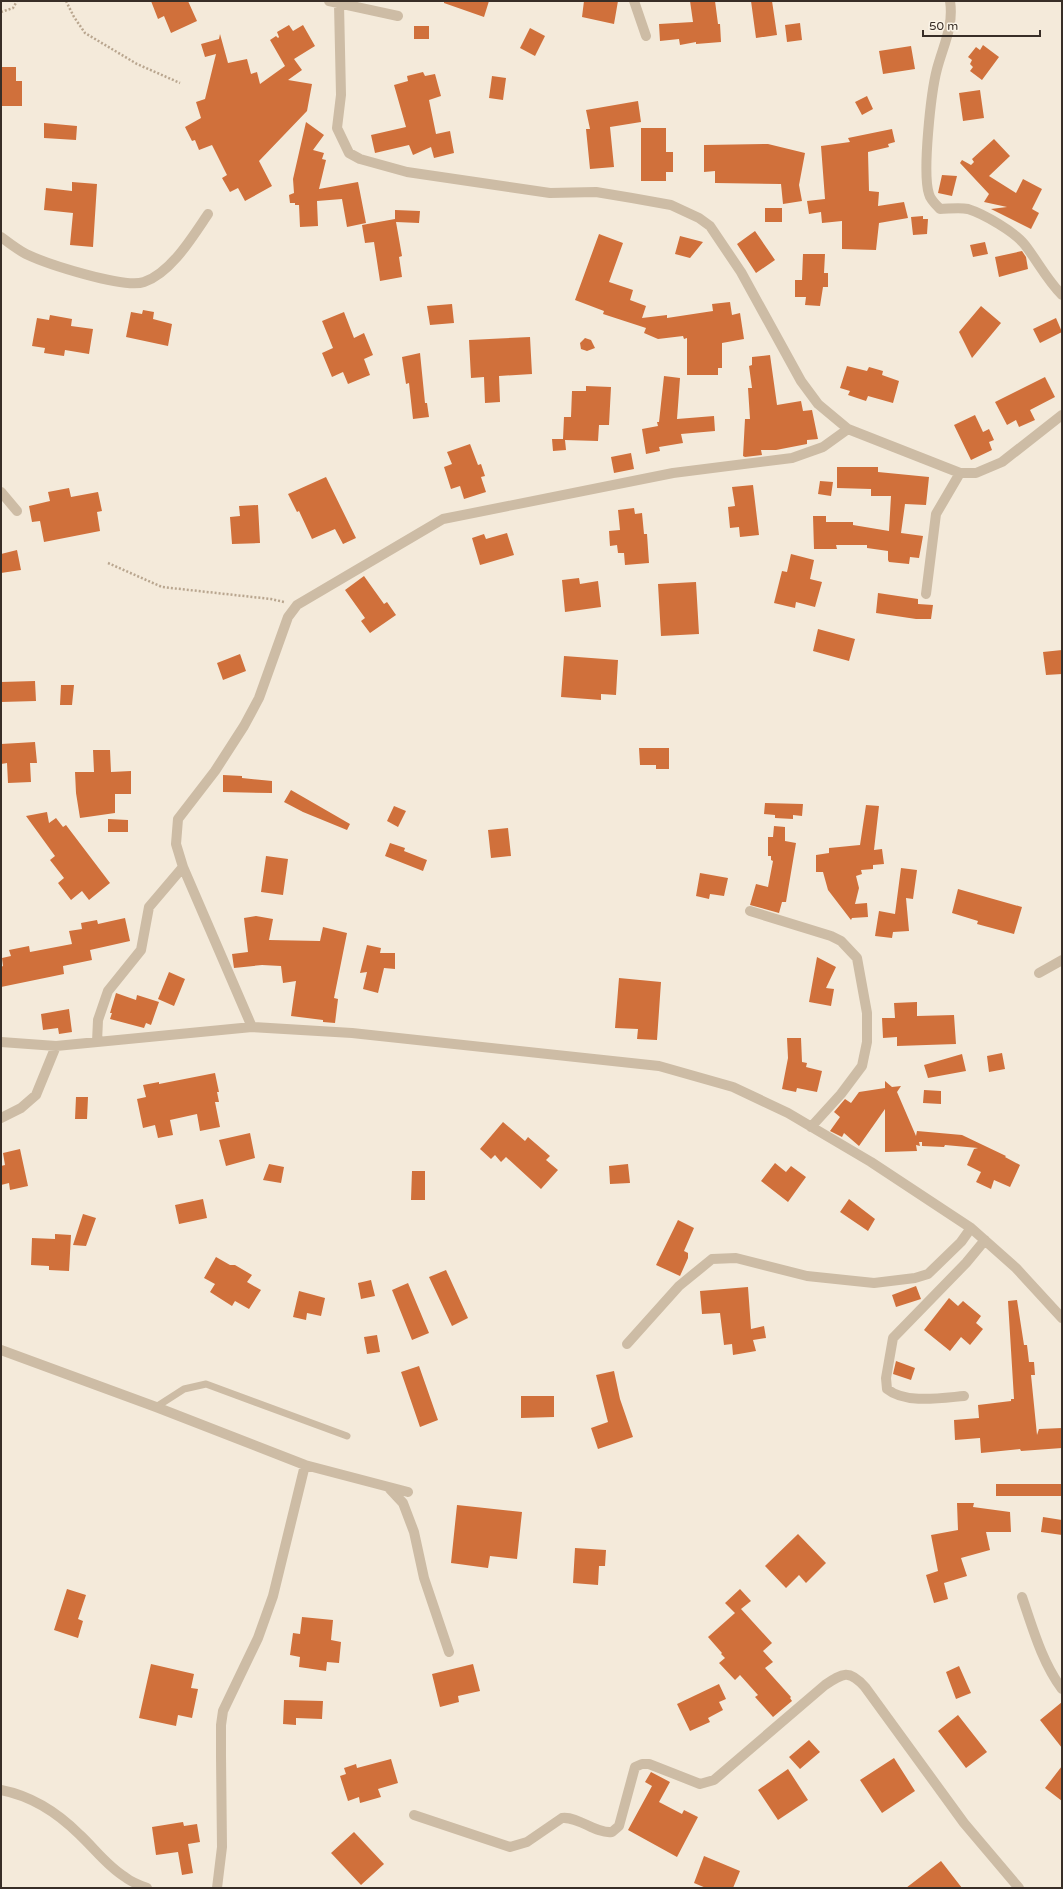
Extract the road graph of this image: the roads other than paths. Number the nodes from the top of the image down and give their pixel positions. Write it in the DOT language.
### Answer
graph roads {
  1 [pos="634,1"];
  2 [pos="950,1"];
  3 [pos="334,2"];
  4 [pos="398,16"];
  5 [pos="646,36"];
  6 [pos="208,214"];
  7 [pos="1,238"];
  8 [pos="1062,295"];
  9 [pos="1062,415"];
  10 [pos="848,429"];
  11 [pos="960,473"];
  12 [pos="1,492"];
  13 [pos="17,511"];
  14 [pos="926,594"];
  15 [pos="183,867"];
  16 [pos="750,911"];
  17 [pos="1062,960"];
  18 [pos="1039,973"];
  19 [pos="252,1027"];
  20 [pos="1,1042"];
  21 [pos="97,1042"];
  22 [pos="56,1046"];
  23 [pos="1,1118"];
  24 [pos="812,1127"];
  25 [pos="971,1228"];
  26 [pos="985,1240"];
  27 [pos="1062,1318"];
  28 [pos="627,1344"];
  29 [pos="1,1350"];
  30 [pos="964,1396"];
  31 [pos="156,1407"];
  32 [pos="347,1436"];
  33 [pos="305,1465"];
  34 [pos="389,1488"];
  35 [pos="408,1492"];
  36 [pos="1022,1597"];
  37 [pos="449,1652"];
  38 [pos="1062,1689"];
  39 [pos="1,1790"];
  40 [pos="414,1815"];
  41 [pos="147,1888"];
  42 [pos="217,1888"];
  43 [pos="1019,1888"];
  1 -- 5 [label="street"];
  2 -- 8 [label="street"];
  3 -- 4 [label="street"];
  3 -- 10 [label="street"];
  6 -- 7 [label="street"];
  9 -- 11 [label="street"];
  10 -- 11 [label="street"];
  10 -- 15 [label="street"];
  11 -- 14 [label="street"];
  12 -- 13 [label="street"];
  15 -- 19 [label="street"];
  15 -- 21 [label="street"];
  16 -- 24 [label="street"];
  17 -- 18 [label="street"];
  19 -- 21 [label="street"];
  19 -- 24 [label="street"];
  20 -- 22 [label="street"];
  21 -- 22 [label="street"];
  22 -- 23 [label="street"];
  24 -- 25 [label="street"];
  25 -- 26 [label="street"];
  25 -- 28 [label="street"];
  26 -- 27 [label="street"];
  26 -- 30 [label="street"];
  29 -- 31 [label="street"];
  31 -- 32 [label="lane"];
  31 -- 33 [label="street"];
  33 -- 34 [label="street"];
  33 -- 42 [label="street"];
  34 -- 35 [label="street"];
  34 -- 37 [label="street"];
  36 -- 38 [label="street"];
  39 -- 41 [label="street"];
  40 -- 43 [label="street"];
}
